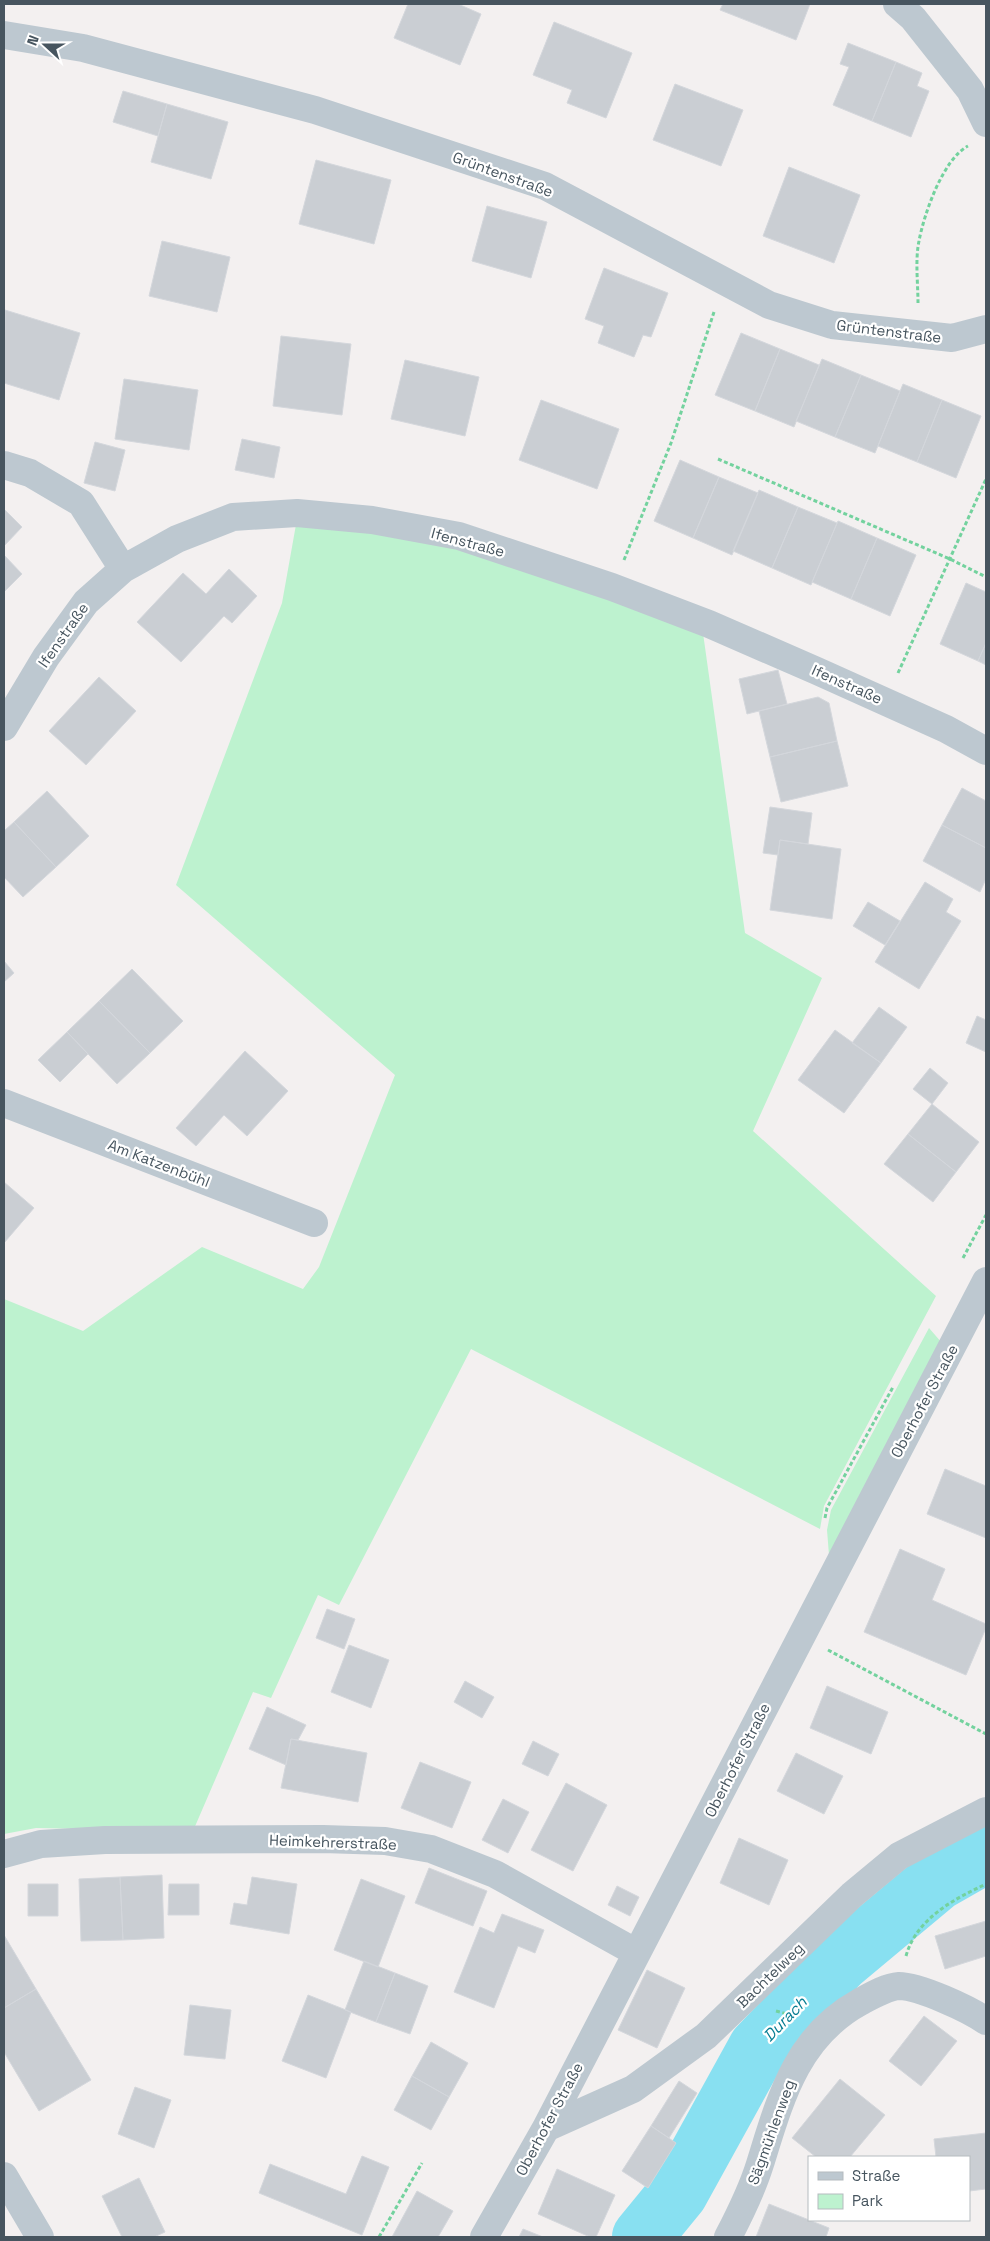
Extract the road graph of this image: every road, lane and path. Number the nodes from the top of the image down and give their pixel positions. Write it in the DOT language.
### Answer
graph roads {
  1 [pos="897,4"];
  2 [pos="4,35"];
  3 [pos="979,134"];
  4 [pos="724,283"];
  5 [pos="986,329"];
  6 [pos="918,334"];
  7 [pos="718,459"];
  8 [pos="4,465"];
  9 [pos="986,479"];
  10 [pos="950,559"];
  11 [pos="123,569"];
  12 [pos="986,577"];
  13 [pos="612,588"];
  14 [pos="885,701"];
  15 [pos="4,727"];
  16 [pos="986,751"];
  17 [pos="4,1103"];
  18 [pos="314,1223"];
  19 [pos="986,1281"];
  20 [pos="979,1310"];
  21 [pos="801,1635"];
  22 [pos="986,1734"];
  23 [pos="986,1811"];
  24 [pos="4,1854"];
  25 [pos="986,1884"];
  26 [pos="638,1952"];
  27 [pos="898,1986"];
  28 [pos="986,2021"];
  29 [pos="546,2128"];
  30 [pos="422,2163"];
  31 [pos="4,2176"];
  32 [pos="40,2237"];
  33 [pos="379,2237"];
  34 [pos="484,2237"];
  35 [pos="728,2237"];
  1 -- 3 [label="street"];
  2 -- 4 [label="street, Grüntenstraße"];
  3 -- 6 [label="path"];
  4 -- 6 [label="street, Grüntenstraße"];
  4 -- 13 [label="path"];
  5 -- 6 [label="street, Grüntenstraße"];
  7 -- 10 [label="path"];
  8 -- 11 [label="street"];
  9 -- 10 [label="path"];
  10 -- 12 [label="path"];
  10 -- 14 [label="path"];
  11 -- 13 [label="street, Ifenstraße"];
  11 -- 15 [label="street, Ifenstraße"];
  13 -- 14 [label="street, Ifenstraße"];
  14 -- 16 [label="street, Ifenstraße"];
  17 -- 18 [label="street, Am Katzenbühl"];
  19 -- 20 [label="street, Oberhofer Straße"];
  20 -- 21 [label="street, Oberhofer Straße"];
  21 -- 22 [label="path"];
  21 -- 26 [label="street, Oberhofer Straße"];
  23 -- 29 [label="street, Bachtelweg"];
  24 -- 26 [label="street, Heimkehrerstraße"];
  25 -- 27 [label="path"];
  26 -- 29 [label="street, Oberhofer Straße"];
  27 -- 28 [label="street"];
  27 -- 35 [label="street, Sägmühlenweg"];
  29 -- 34 [label="street, Oberhofer Straße"];
  30 -- 33 [label="path"];
  31 -- 32 [label="street"];
}
